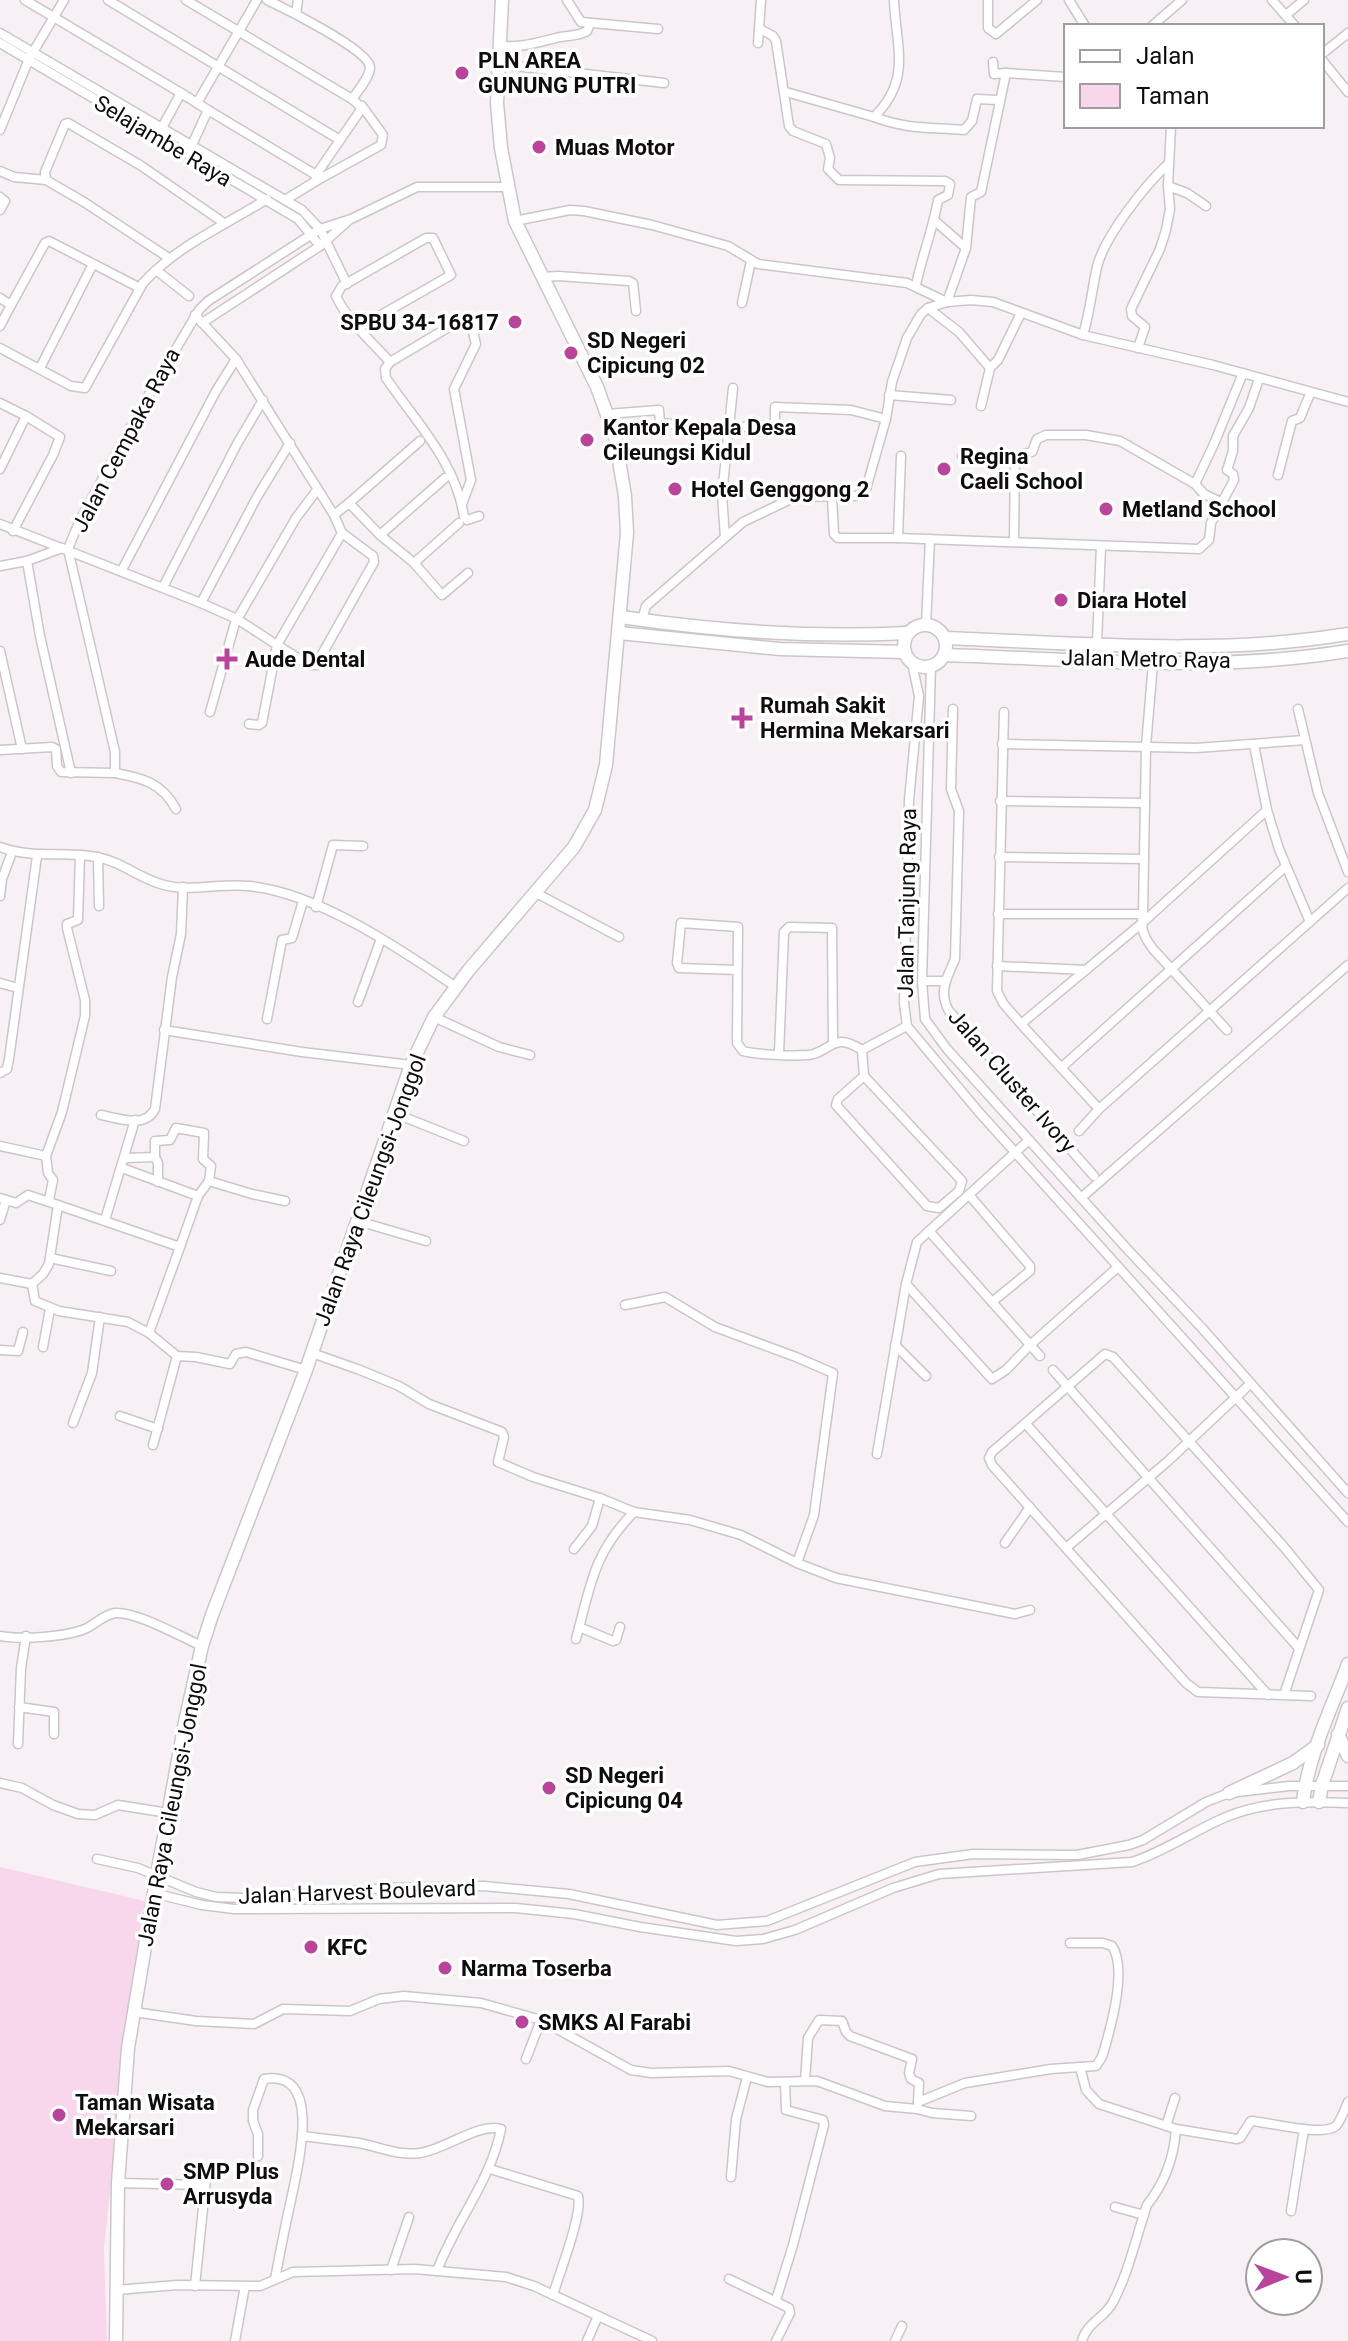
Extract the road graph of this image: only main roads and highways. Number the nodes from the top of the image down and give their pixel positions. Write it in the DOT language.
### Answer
graph roads {
  1 [pos="502,0"];
  2 [pos="621,617"];
  3 [pos="619,633"];
  4 [pos="907,633"];
  5 [pos="1348,634"];
  6 [pos="945,638"];
  7 [pos="1348,651"];
  8 [pos="944,655"];
  9 [pos="908,658"];
  10 [pos="1348,1664"];
  11 [pos="1348,1708"];
  12 [pos="1338,1734"];
  13 [pos="1318,1745"];
  14 [pos="1348,1756"];
  15 [pos="1229,1793"];
  16 [pos="1303,1802"];
  17 [pos="1319,1802"];
  18 [pos="116,2341"];
  1 -- 2 [label="main road, Jalan Raya Cileungsi-Jonggol"];
  2 -- 3 [label="main road, Jalan Raya Cileungsi-Jonggol"];
  2 -- 4 [label="main road"];
  3 -- 9 [label="main road"];
  3 -- 18 [label="main road, Jalan Raya Cileungsi-Jonggol"];
  4 -- 6 [label="main road"];
  4 -- 9 [label="main road"];
  5 -- 6 [label="main road, Jalan Metro Raya"];
  6 -- 8 [label="main road"];
  7 -- 8 [label="main road, Jalan Metro Raya"];
  8 -- 9 [label="main road"];
  10 -- 13 [label="main road"];
  11 -- 12 [label="main road"];
  12 -- 14 [label="main road"];
  12 -- 17 [label="main road"];
  13 -- 15 [label="main road"];
  13 -- 16 [label="main road"];
}
